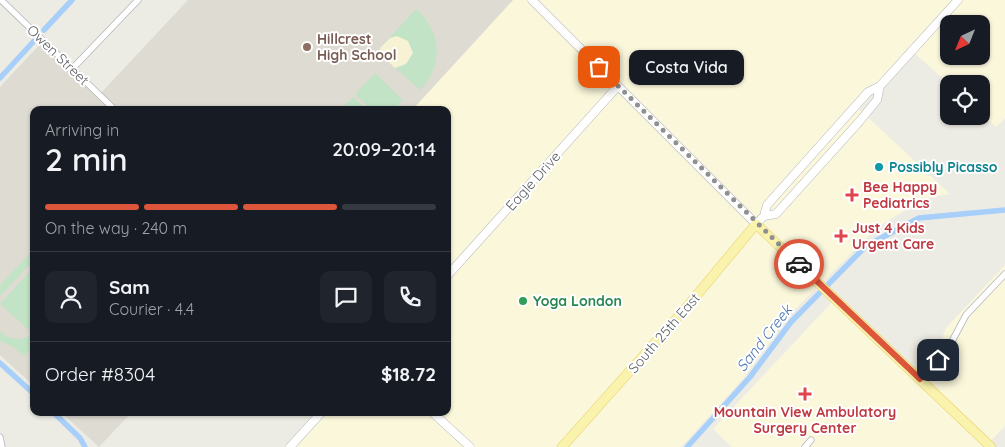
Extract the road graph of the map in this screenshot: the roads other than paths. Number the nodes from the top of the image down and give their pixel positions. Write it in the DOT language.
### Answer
graph roads {
  1 [pos="1,0"];
  2 [pos="138,0"];
  3 [pos="532,0"];
  4 [pos="958,0"];
  5 [pos="72,69"];
  6 [pos="618,86"];
  7 [pos="880,86"];
  8 [pos="111,106"];
  9 [pos="764,216"];
  10 [pos="756,224"];
  11 [pos="451,272"];
  12 [pos="1005,274"];
  13 [pos="920,379"];
  14 [pos="318,416"];
  15 [pos="436,416"];
  16 [pos="0,437"];
  17 [pos="811,440"];
  18 [pos="2,447"];
  19 [pos="290,447"];
  20 [pos="470,447"];
  21 [pos="562,447"];
  22 [pos="805,447"];
  23 [pos="992,447"];
  1 -- 5 [label="street, Owen Street"];
  2 -- 5 [label="street"];
  3 -- 6 [label="main road"];
  4 -- 7 [label="main road, South 25th East"];
  5 -- 8 [label="street, Owen Street"];
  6 -- 10 [label="main road"];
  6 -- 11 [label="main road, Eagle Drive"];
  7 -- 9 [label="main road, South 25th East"];
  7 -- 9 [label="main road, South 25th East"];
  9 -- 10 [label="main road, South 25th East"];
  10 -- 13 [label="main road"];
  10 -- 21 [label="main road, South 25th East"];
  12 -- 13 [label="street"];
  13 -- 23 [label="main road"];
  14 -- 19 [label="main road"];
  15 -- 20 [label="main road"];
  16 -- 18 [label="street"];
  17 -- 22 [label="street"];
}
